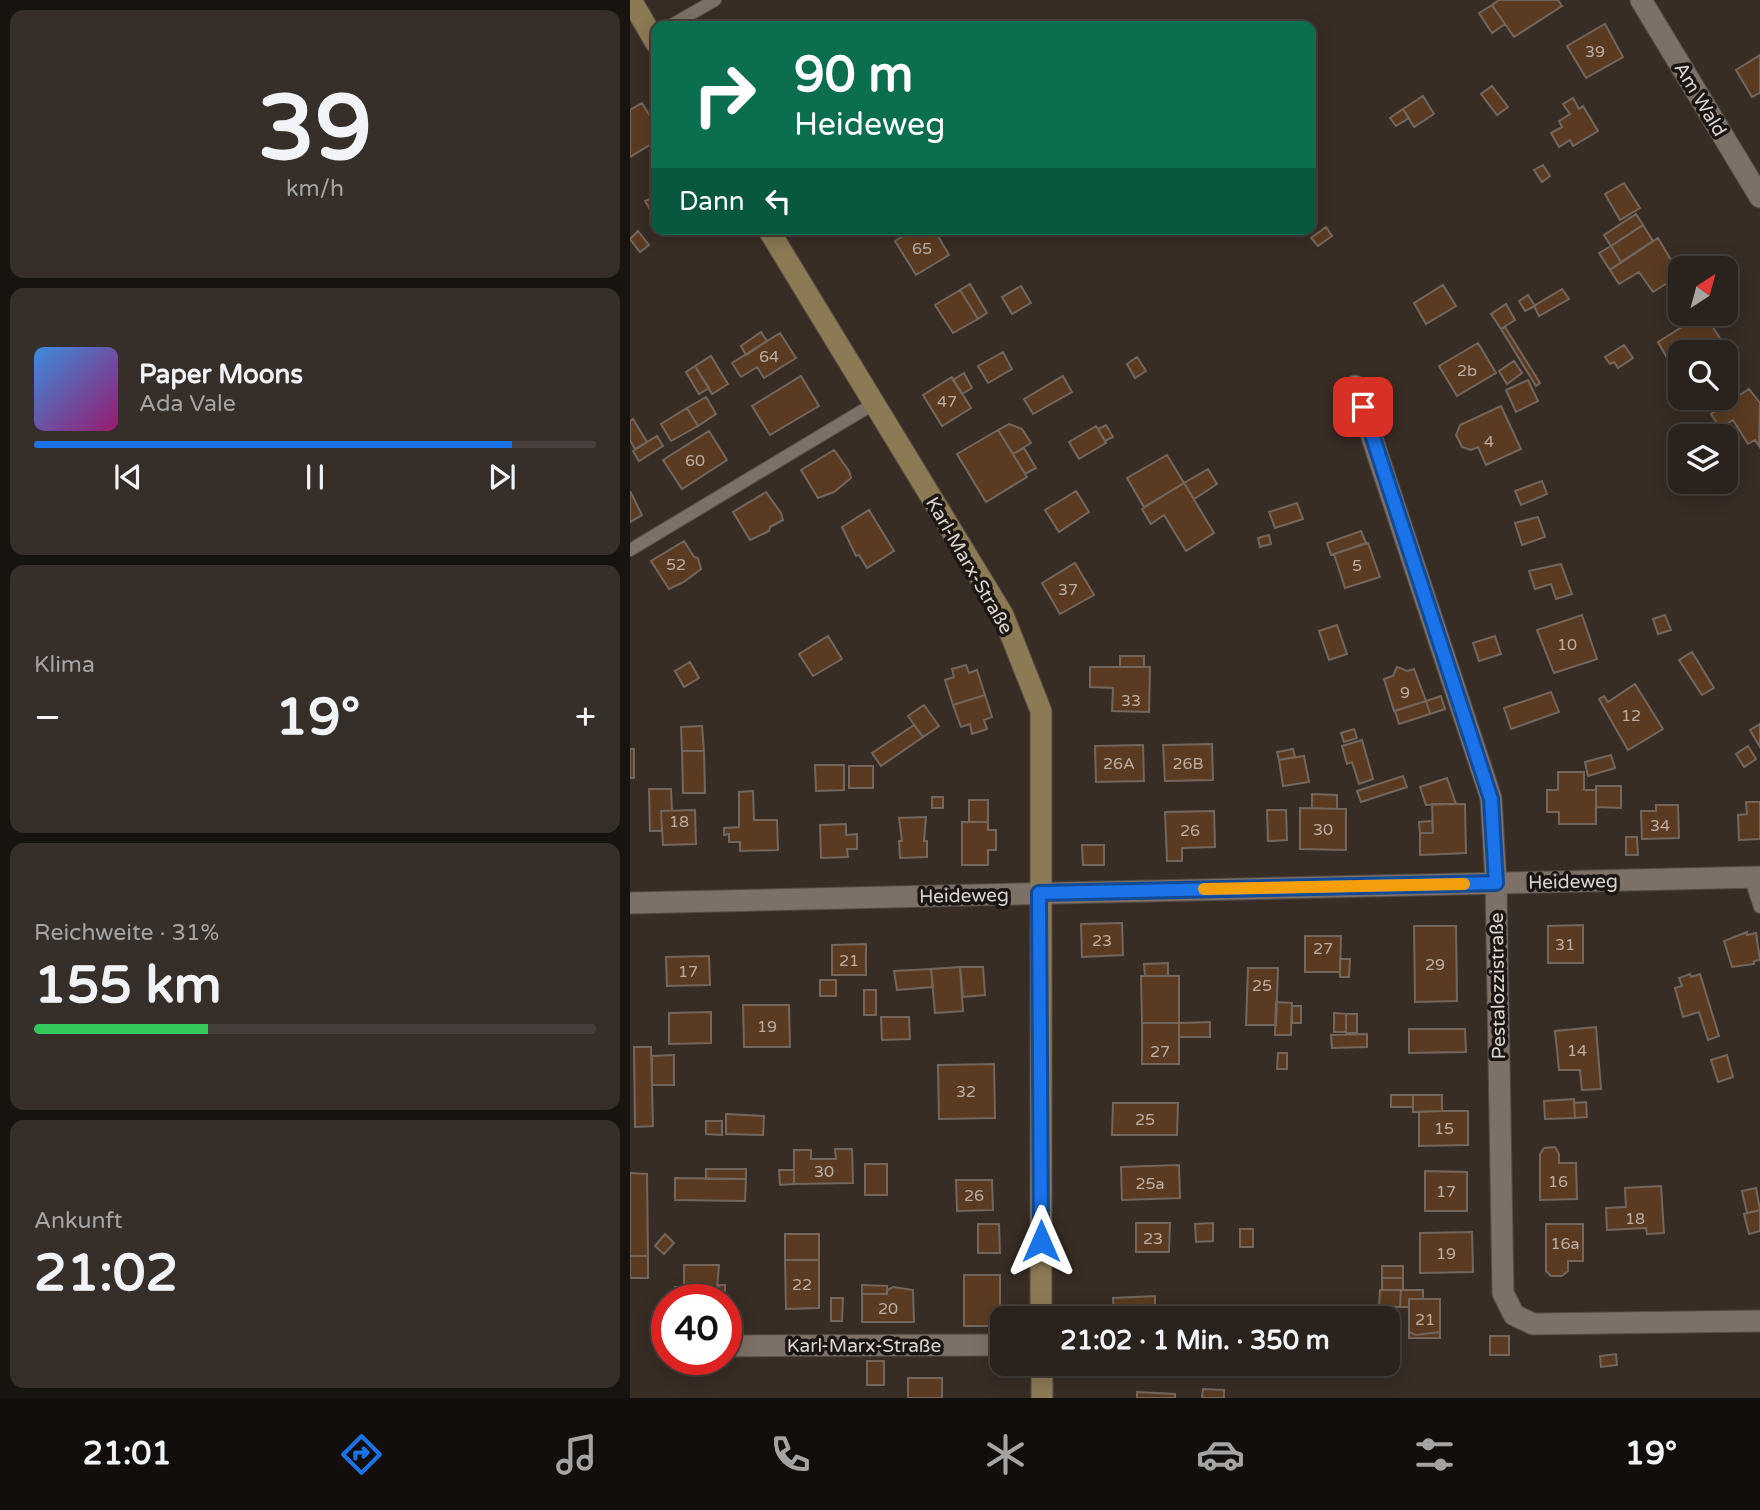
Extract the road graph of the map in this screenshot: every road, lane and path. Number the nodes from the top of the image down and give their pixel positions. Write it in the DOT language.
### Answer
graph roads {
  1 [pos="631,0"];
  2 [pos="715,0"];
  3 [pos="1641,0"];
  4 [pos="681,21"];
  5 [pos="651,25"];
  6 [pos="1760,197"];
  7 [pos="772,235"];
  8 [pos="1355,386"];
  9 [pos="875,403"];
  10 [pos="630,551"];
  11 [pos="1755,877"];
  12 [pos="1496,883"];
  13 [pos="1039,893"];
  14 [pos="630,903"];
  15 [pos="1760,907"];
  16 [pos="1041,1306"];
  17 [pos="1760,1321"];
  18 [pos="990,1345"];
  19 [pos="742,1346"];
  20 [pos="1042,1376"];
  21 [pos="1042,1398"];
  1 -- 5 [label="street"];
  2 -- 4 [label="lane"];
  3 -- 6 [label="street, Am Wald"];
  7 -- 9 [label="street, Karl-Marx-Straße"];
  8 -- 12 [label="street, Pestalozzistraße"];
  9 -- 10 [label="lane"];
  9 -- 13 [label="street, Karl-Marx-Straße"];
  11 -- 12 [label="street, Heideweg"];
  11 -- 15 [label="lane"];
  12 -- 13 [label="street, Heideweg"];
  12 -- 17 [label="street, Pestalozzistraße"];
  13 -- 14 [label="street, Heideweg"];
  13 -- 16 [label="street, Karl-Marx-Straße"];
  18 -- 19 [label="street, Karl-Marx-Straße"];
  20 -- 21 [label="street"];
}
